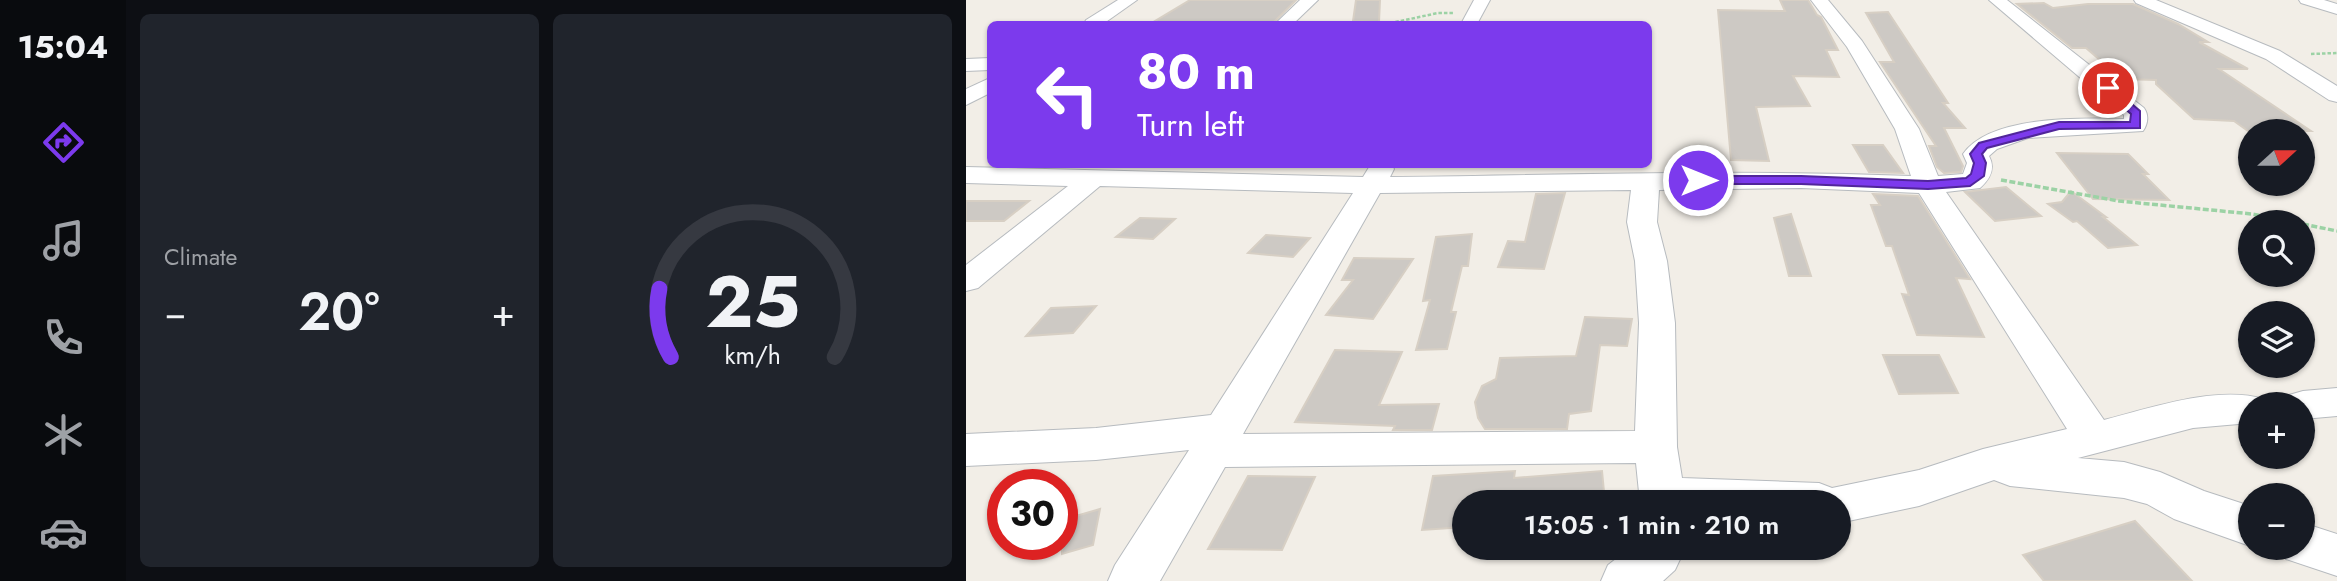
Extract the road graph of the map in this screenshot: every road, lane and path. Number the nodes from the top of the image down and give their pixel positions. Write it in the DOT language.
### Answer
graph roads {
  1 [pos="1129,0"];
  2 [pos="1310,0"];
  3 [pos="1819,0"];
  4 [pos="1997,0"];
  5 [pos="2143,0"];
  6 [pos="2307,0"];
  7 [pos="2337,9"];
  8 [pos="1476,13"];
  9 [pos="1097,21"];
  10 [pos="1286,21"];
  11 [pos="1400,21"];
  12 [pos="987,64"];
  13 [pos="966,65"];
  14 [pos="987,85"];
  15 [pos="2337,94"];
  16 [pos="966,98"];
  17 [pos="1378,174"];
  18 [pos="966,175"];
  19 [pos="1977,176"];
  20 [pos="1094,178"];
  21 [pos="1646,180"];
  22 [pos="1928,185"];
  23 [pos="2238,213"];
  24 [pos="2315,226"];
  25 [pos="2337,231"];
  26 [pos="966,281"];
  27 [pos="2337,402"];
  28 [pos="2315,404"];
  29 [pos="2238,410"];
  30 [pos="1219,439"];
  31 [pos="2095,439"];
  32 [pos="1656,447"];
  33 [pos="966,450"];
  34 [pos="1983,466"];
  35 [pos="1662,490"];
  36 [pos="1851,503"];
  37 [pos="2238,522"];
  38 [pos="2315,548"];
  39 [pos="2337,555"];
  40 [pos="1133,581"];
  1 -- 9 [label="street"];
  2 -- 10 [label="street"];
  3 -- 22 [label="street"];
  4 -- 19 [label="street"];
  5 -- 15 [label="street"];
  6 -- 7 [label="street"];
  8 -- 11 [label="path"];
  12 -- 13 [label="street"];
  14 -- 16 [label="street"];
  17 -- 20 [label="street"];
  17 -- 21 [label="street"];
  17 -- 30 [label="street"];
  18 -- 20 [label="street"];
  19 -- 22 [label="street"];
  19 -- 23 [label="path"];
  20 -- 26 [label="street"];
  21 -- 22 [label="street"];
  21 -- 32 [label="street"];
  22 -- 31 [label="street"];
  24 -- 25 [label="path"];
  27 -- 28 [label="street"];
  29 -- 31 [label="street"];
  30 -- 32 [label="street"];
  30 -- 33 [label="street"];
  30 -- 40 [label="street"];
  31 -- 34 [label="street"];
  32 -- 35 [label="street"];
  34 -- 36 [label="street"];
  34 -- 37 [label="street"];
  38 -- 39 [label="street"];
}
